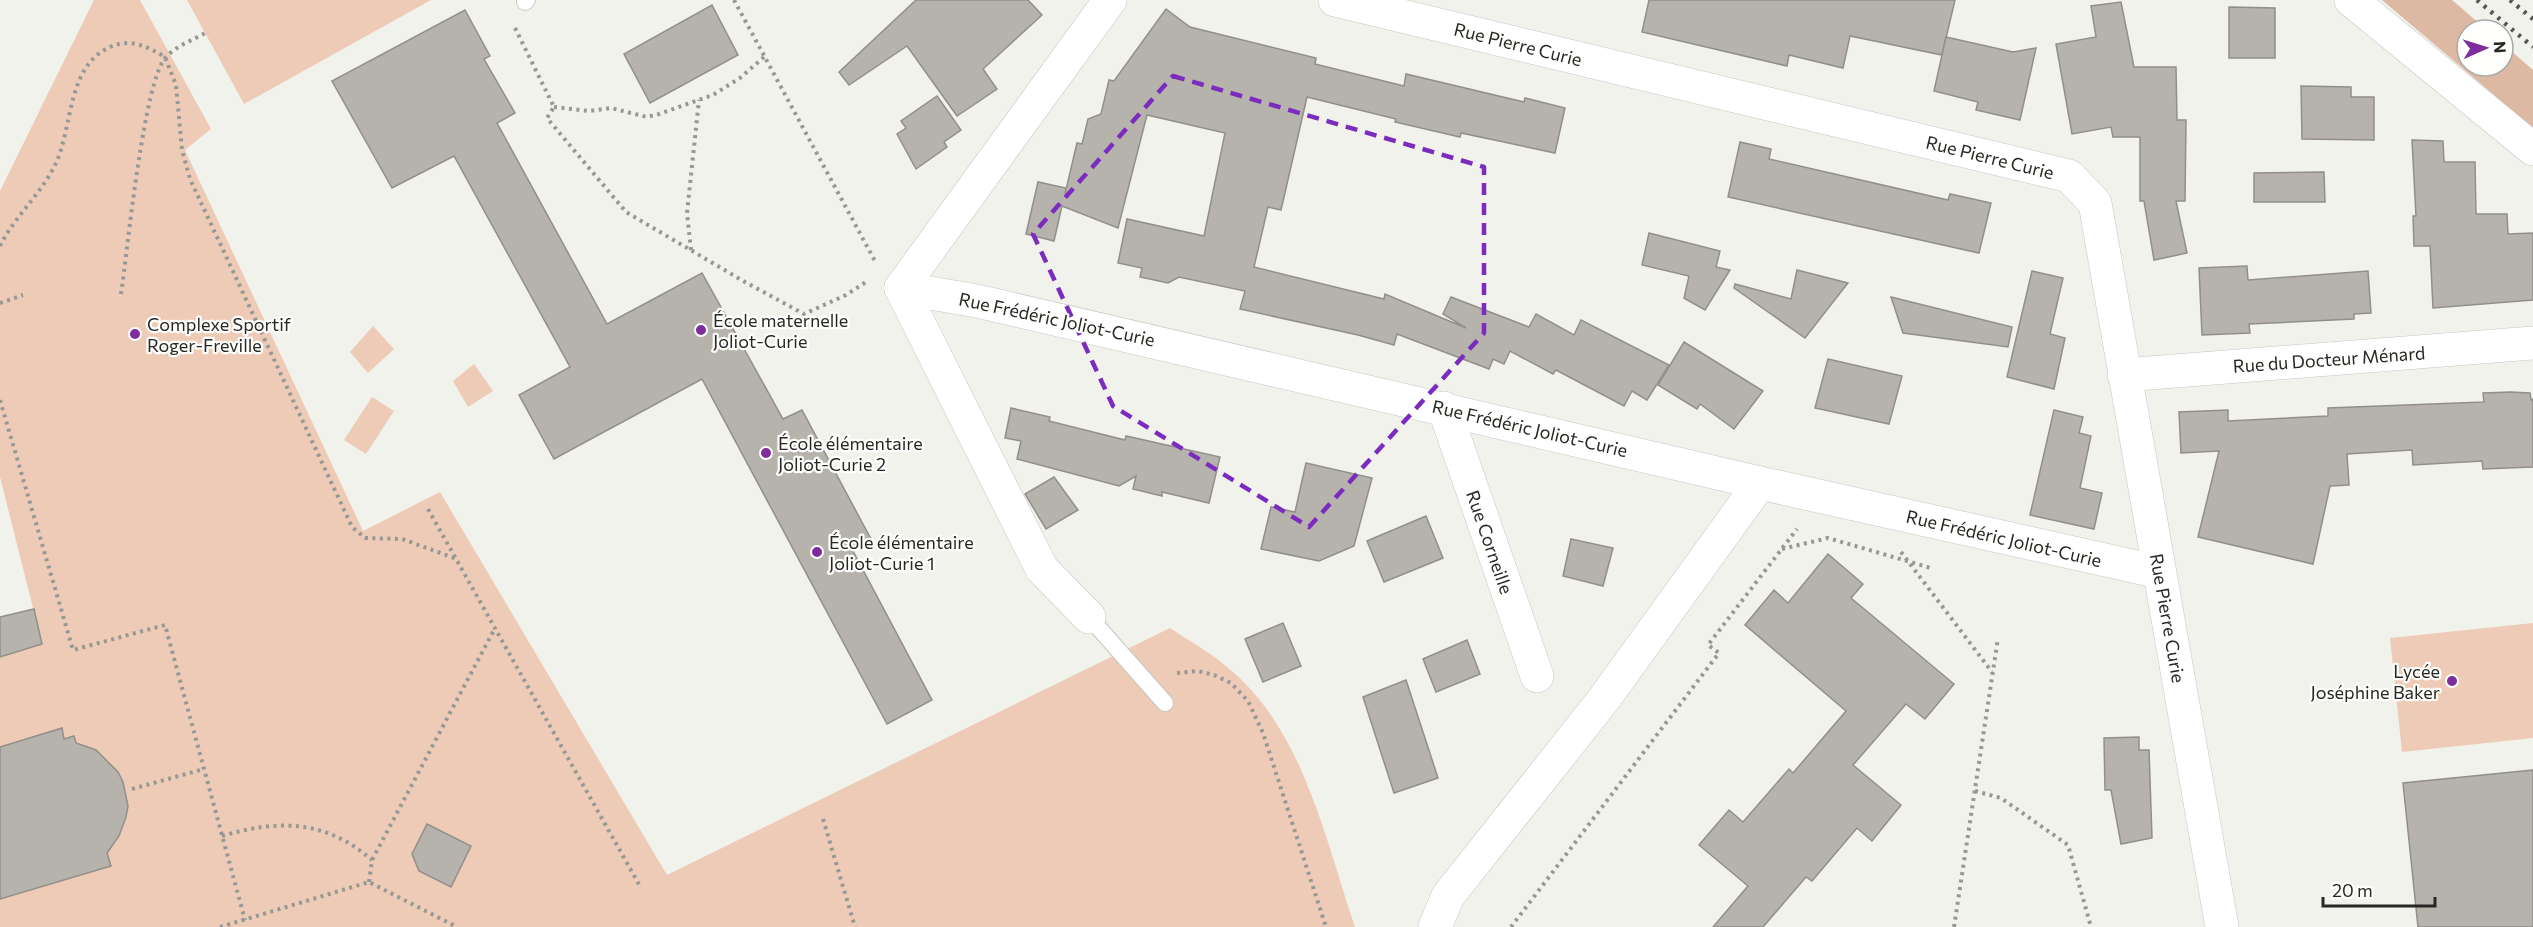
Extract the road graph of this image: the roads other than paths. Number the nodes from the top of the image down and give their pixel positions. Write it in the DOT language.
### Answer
graph roads {
  1 [pos="1110,0"];
  2 [pos="1335,0"];
  3 [pos="2351,0"];
  4 [pos="2533,149"];
  5 [pos="891,280"];
  6 [pos="2533,344"];
  7 [pos="2124,375"];
  8 [pos="1444,408"];
  9 [pos="1760,483"];
  10 [pos="2159,572"];
  11 [pos="1089,617"];
  12 [pos="1537,676"];
  13 [pos="1165,703"];
  14 [pos="1435,927"];
  15 [pos="2222,927"];
  1 -- 5 [label="street"];
  2 -- 7 [label="street, Rue Pierre Curie"];
  3 -- 4 [label="street"];
  5 -- 8 [label="street, Rue Frédéric Joliot-Curie"];
  5 -- 11 [label="street"];
  6 -- 7 [label="street, Rue du Docteur Ménard"];
  7 -- 10 [label="street, Rue Pierre Curie"];
  8 -- 9 [label="street, Rue Frédéric Joliot-Curie"];
  8 -- 12 [label="street, Rue Corneille"];
  9 -- 10 [label="street, Rue Frédéric Joliot-Curie"];
  9 -- 14 [label="street"];
  10 -- 15 [label="street, Rue Pierre Curie"];
  11 -- 13 [label="lane"];
}
